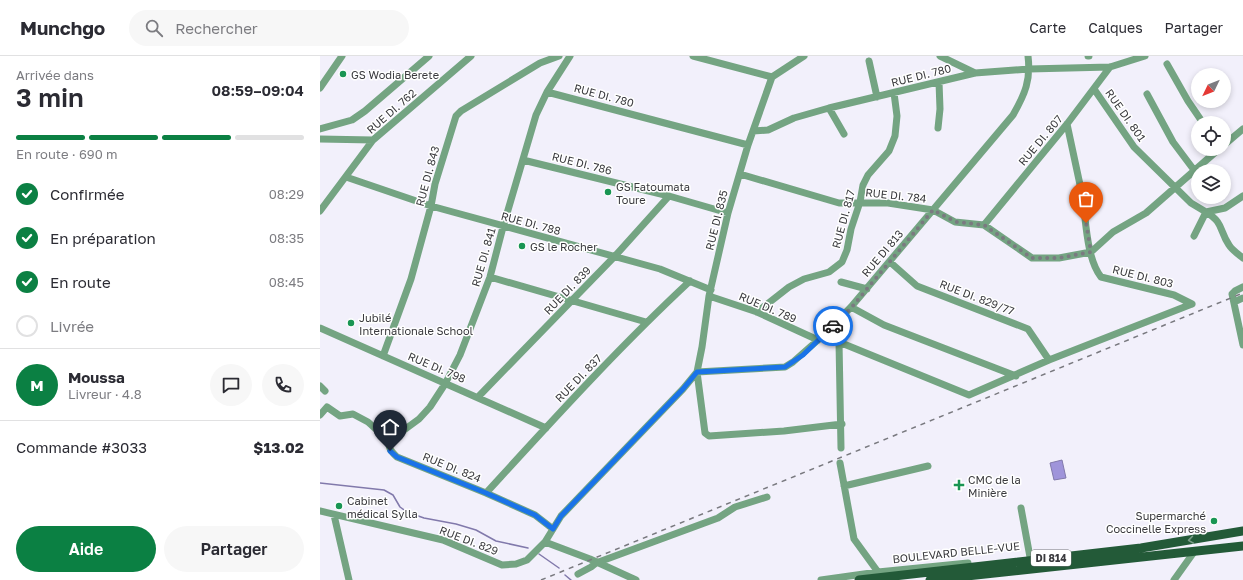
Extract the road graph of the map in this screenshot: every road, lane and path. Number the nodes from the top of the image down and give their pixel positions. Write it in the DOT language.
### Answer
graph roads {
  1 [pos="342,56"];
  2 [pos="429,56"];
  3 [pos="471,56"];
  4 [pos="559,56"];
  5 [pos="570,56"];
  6 [pos="693,56"];
  7 [pos="804,56"];
  8 [pos="940,56"];
  9 [pos="1028,56"];
  10 [pos="1145,56"];
  11 [pos="869,61"];
  12 [pos="1167,64"];
  13 [pos="1110,66"];
  14 [pos="1030,69"];
  15 [pos="975,73"];
  16 [pos="772,78"];
  17 [pos="939,82"];
  18 [pos="320,88"];
  19 [pos="1094,89"];
  20 [pos="547,92"];
  21 [pos="894,93"];
  22 [pos="1147,94"];
  23 [pos="876,97"];
  24 [pos="829,108"];
  25 [pos="1198,116"];
  26 [pos="1067,124"];
  27 [pos="938,128"];
  28 [pos="320,129"];
  29 [pos="1243,129"];
  30 [pos="753,131"];
  31 [pos="844,134"];
  32 [pos="320,139"];
  33 [pos="1231,139"];
  34 [pos="373,140"];
  35 [pos="748,145"];
  36 [pos="1211,156"];
  37 [pos="523,160"];
  38 [pos="1201,164"];
  39 [pos="1191,166"];
  40 [pos="1191,173"];
  41 [pos="740,174"];
  42 [pos="346,177"];
  43 [pos="1174,188"];
  44 [pos="669,196"];
  45 [pos="1243,196"];
  46 [pos="860,202"];
  47 [pos="431,206"];
  48 [pos="933,210"];
  49 [pos="320,211"];
  50 [pos="1206,212"];
  51 [pos="728,213"];
  52 [pos="984,225"];
  53 [pos="503,227"];
  54 [pos="1194,236"];
  55 [pos="1091,252"];
  56 [pos="615,256"];
  57 [pos="1243,258"];
  58 [pos="890,262"];
  59 [pos="490,277"];
  60 [pos="690,282"];
  61 [pos="841,282"];
  62 [pos="1243,287"];
  63 [pos="867,289"];
  64 [pos="710,293"];
  65 [pos="1233,298"];
  66 [pos="1243,298"];
  67 [pos="571,300"];
  68 [pos="851,308"];
  69 [pos="757,312"];
  70 [pos="646,322"];
  71 [pos="320,328"];
  72 [pos="827,332"];
  73 [pos="818,340"];
  74 [pos="839,342"];
  75 [pos="1243,345"];
  76 [pos="383,356"];
  77 [pos="1049,360"];
  78 [pos="697,372"];
  79 [pos="1016,376"];
  80 [pos="445,384"];
  81 [pos="478,397"];
  82 [pos="320,415"];
  83 [pos="842,424"];
  84 [pos="546,428"];
  85 [pos="389,443"];
  86 [pos="841,448"];
  87 [pos="840,463"];
  88 [pos="928,466"];
  89 [pos="844,486"];
  90 [pos="486,493"];
  91 [pos="767,497"];
  92 [pos="1021,508"];
  93 [pos="320,511"];
  94 [pos="334,515"];
  95 [pos="1243,528"];
  96 [pos="553,529"];
  97 [pos="1243,531"];
  98 [pos="1222,534"];
  99 [pos="545,542"];
  100 [pos="1143,547"];
  101 [pos="1243,547"];
  102 [pos="1221,549"];
  103 [pos="1194,552"];
  104 [pos="1030,557"];
  105 [pos="1143,557"];
  106 [pos="596,563"];
  107 [pos="878,572"];
  108 [pos="578,574"];
  109 [pos="349,580"];
  110 [pos="636,580"];
  111 [pos="821,580"];
  112 [pos="859,580"];
  113 [pos="930,580"];
  114 [pos="970,580"];
  115 [pos="1174,580"];
  1 -- 18 [label="street"];
  2 -- 28 [label="street"];
  3 -- 34 [label="street, RUE DI. 762"];
  4 -- 47 [label="street, RUE DI. 843"];
  5 -- 20 [label="street, RUE DI. 841"];
  6 -- 16 [label="street"];
  7 -- 16 [label="street"];
  8 -- 15 [label="street"];
  9 -- 14 [label="street"];
  10 -- 13 [label="street, RUE DI. 780"];
  11 -- 23 [label="street"];
  12 -- 25 [label="street"];
  13 -- 14 [label="street, RUE DI. 780"];
  13 -- 19 [label="street, RUE DI. 807"];
  14 -- 15 [label="street, RUE DI. 780"];
  14 -- 48 [label="street, RUE DI 813"];
  15 -- 17 [label="street, RUE DI. 780"];
  16 -- 30 [label="street, RUE DI. 835"];
  17 -- 21 [label="street, RUE DI. 780"];
  17 -- 27 [label="street"];
  19 -- 26 [label="street, RUE DI. 807"];
  19 -- 43 [label="street, RUE DI. 801"];
  20 -- 35 [label="street, RUE DI. 780"];
  20 -- 37 [label="street, RUE DI. 841"];
  21 -- 23 [label="street, RUE DI. 780"];
  21 -- 46 [label="street, RUE DI. 817"];
  22 -- 39 [label="street"];
  23 -- 24 [label="street, RUE DI. 780"];
  24 -- 30 [label="street, RUE DI. 780"];
  24 -- 31 [label="street"];
  26 -- 52 [label="street, RUE DI. 807"];
  26 -- 55 [label="street, RUE DI. 803"];
  29 -- 33 [label="street"];
  30 -- 35 [label="street, RUE DI. 835"];
  32 -- 34 [label="street"];
  34 -- 42 [label="street, RUE DI. 762"];
  35 -- 41 [label="street, RUE DI. 835"];
  36 -- 38 [label="street"];
  37 -- 44 [label="street, RUE DI. 786"];
  37 -- 53 [label="street, RUE DI. 841"];
  40 -- 43 [label="street"];
  41 -- 46 [label="street, RUE DI. 784"];
  41 -- 51 [label="street, RUE DI. 835"];
  42 -- 47 [label="street, RUE DI. 788"];
  42 -- 49 [label="street, RUE DI. 762"];
  43 -- 50 [label="street, RUE DI. 801"];
  43 -- 55 [label="street"];
  44 -- 51 [label="street, RUE DI. 786"];
  44 -- 56 [label="street, RUE DI. 839"];
  45 -- 50 [label="street"];
  46 -- 48 [label="street, RUE DI. 784"];
  46 -- 69 [label="street, RUE DI. 817"];
  47 -- 53 [label="street, RUE DI. 788"];
  47 -- 76 [label="street, RUE DI. 843"];
  48 -- 52 [label="street, RUE DI. 784"];
  48 -- 58 [label="street, RUE DI 813"];
  50 -- 54 [label="street"];
  50 -- 57 [label="street, RUE DI. 801"];
  51 -- 64 [label="street, RUE DI. 835"];
  52 -- 55 [label="street, RUE DI. 784"];
  53 -- 56 [label="street, RUE DI. 788"];
  53 -- 59 [label="street, RUE DI. 841"];
  55 -- 77 [label="street, RUE DI. 803"];
  56 -- 60 [label="street, RUE DI. 788"];
  56 -- 67 [label="street, RUE DI. 839"];
  58 -- 63 [label="street, RUE DI 813"];
  58 -- 77 [label="street, RUE DI. 829/77"];
  59 -- 67 [label="street"];
  59 -- 80 [label="street, RUE DI. 841"];
  60 -- 64 [label="street, RUE DI. 788"];
  60 -- 70 [label="street, RUE DI. 837"];
  61 -- 63 [label="street"];
  62 -- 65 [label="street"];
  63 -- 68 [label="street, RUE DI 813"];
  64 -- 69 [label="street, RUE DI. 789"];
  64 -- 78 [label="street, RUE DI. 835"];
  65 -- 66 [label="street"];
  65 -- 75 [label="street"];
  67 -- 70 [label="street"];
  67 -- 81 [label="street, RUE DI. 839"];
  68 -- 72 [label="street, RUE DI 813"];
  68 -- 79 [label="street"];
  69 -- 73 [label="street, RUE DI. 789"];
  70 -- 84 [label="street, RUE DI. 837"];
  71 -- 76 [label="street, RUE DI. 798"];
  72 -- 73 [label="street, RUE DI 813"];
  72 -- 74 [label="street"];
  73 -- 78 [label="street, RUE DI 813"];
  74 -- 79 [label="street"];
  74 -- 83 [label="street"];
  76 -- 80 [label="street, RUE DI. 798"];
  77 -- 79 [label="street"];
  78 -- 83 [label="street"];
  78 -- 96 [label="street, RUE DI. 829"];
  80 -- 81 [label="street, RUE DI. 798"];
  80 -- 85 [label="street, RUE DI. 841"];
  81 -- 84 [label="street, RUE DI. 798"];
  82 -- 85 [label="street, RUE DI. 824"];
  83 -- 86 [label="street"];
  84 -- 90 [label="street, RUE DI. 837"];
  85 -- 90 [label="street, RUE DI. 824"];
  87 -- 89 [label="street"];
  88 -- 89 [label="street"];
  89 -- 107 [label="street"];
  90 -- 96 [label="street, RUE DI. 824"];
  91 -- 106 [label="street"];
  92 -- 104 [label="street"];
  93 -- 94 [label="street, RUE DI. 829"];
  94 -- 99 [label="street, RUE DI. 829"];
  94 -- 109 [label="street"];
  95 -- 98 [label="street, BOULEVARD BELLE-VUE"];
  96 -- 99 [label="street, RUE DI. 829"];
  97 -- 98 [label="main road, BOULEVARD BELLE-VUE / DI 814"];
  98 -- 100 [label="main road, BOULEVARD BELLE-VUE / DI 814, one-way"];
  98 -- 102 [label="main road"];
  99 -- 106 [label="street"];
  100 -- 104 [label="street, BOULEVARD BELLE-VUE"];
  100 -- 105 [label="main road"];
  100 -- 112 [label="main road, BOULEVARD BELLE-VUE / DI 814"];
  101 -- 102 [label="main road, DI 814"];
  102 -- 103 [label="main road, DI 814"];
  103 -- 105 [label="main road, DI 814"];
  103 -- 115 [label="street"];
  104 -- 107 [label="street, BOULEVARD BELLE-VUE"];
  105 -- 113 [label="main road, DI 814"];
  105 -- 114 [label="street"];
  106 -- 108 [label="street"];
  106 -- 110 [label="street"];
  107 -- 111 [label="street, BOULEVARD BELLE-VUE"];
}
